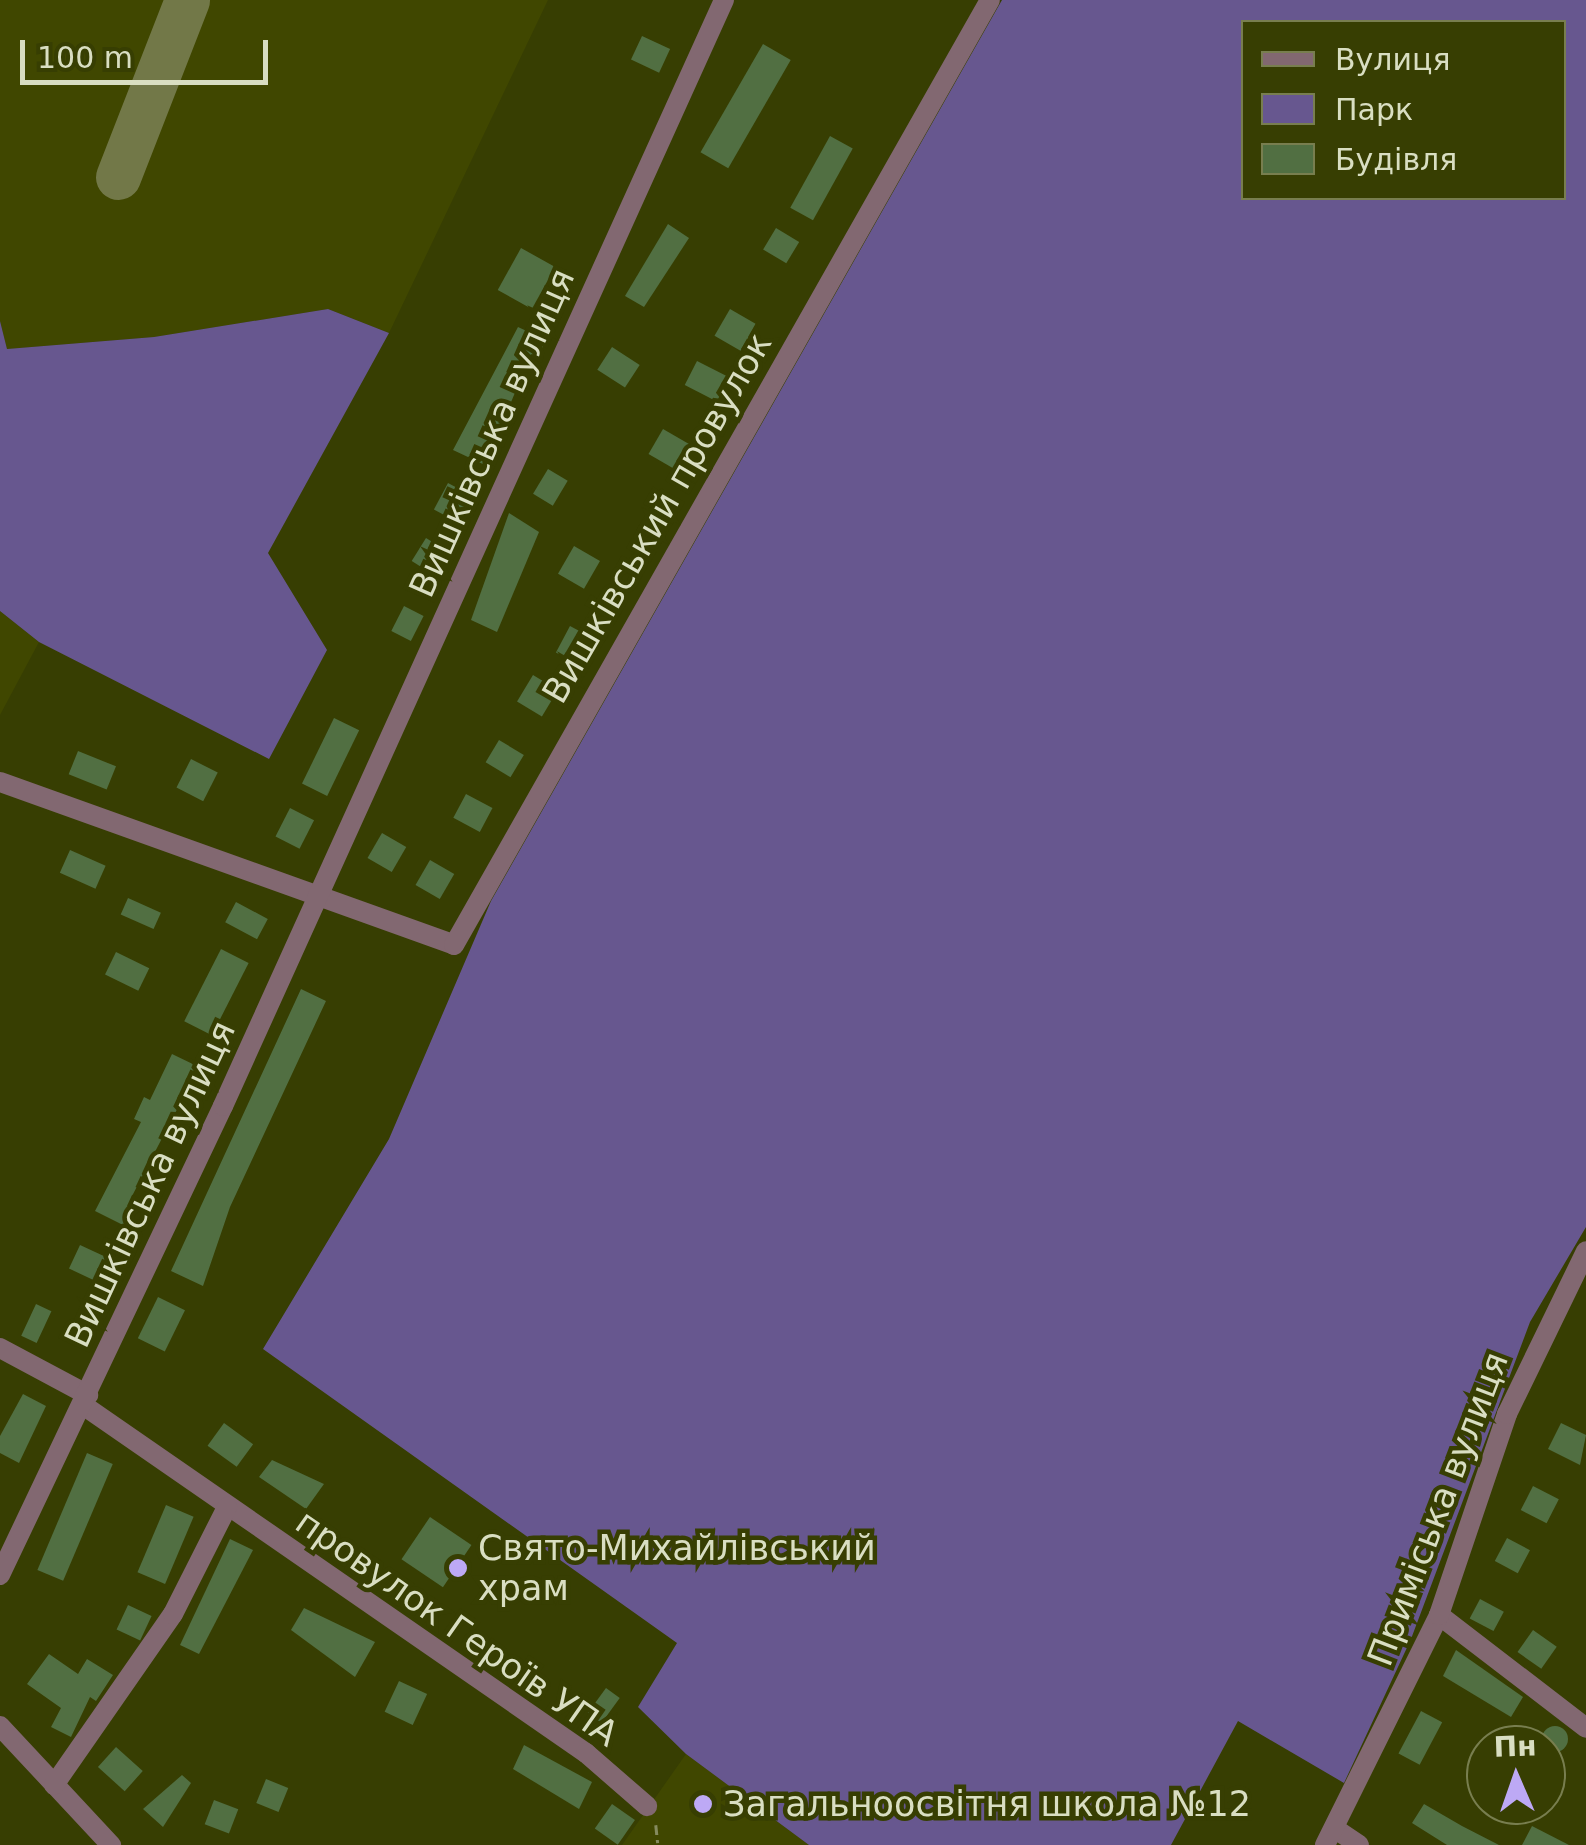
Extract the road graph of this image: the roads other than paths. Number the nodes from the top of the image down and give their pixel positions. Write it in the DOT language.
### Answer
graph roads {
  1 [pos="724,0"];
  2 [pos="990,0"];
  3 [pos="0,782"];
  4 [pos="320,892"];
  5 [pos="1586,1251"];
  6 [pos="0,1348"];
  7 [pos="85,1400"];
  8 [pos="227,1507"];
  9 [pos="0,1575"];
  10 [pos="1439,1616"];
  11 [pos="0,1726"];
  12 [pos="1586,1728"];
  13 [pos="54,1784"];
  14 [pos="646,1806"];
  15 [pos="1330,1836"];
  16 [pos="110,1845"];
  17 [pos="1359,1845"];
  1 -- 4 [label="street, Вишківська вулиця"];
  2 -- 4 [label="street, Вишківський провулок"];
  3 -- 4 [label="street"];
  4 -- 7 [label="street, Вишківська вулиця"];
  5 -- 10 [label="street, Приміська вулиця"];
  6 -- 7 [label="street, Вишківська вулиця"];
  7 -- 8 [label="street, провулок Героїв УПА"];
  7 -- 9 [label="street, Вишківська вулиця"];
  8 -- 13 [label="street"];
  8 -- 14 [label="street, провулок Героїв УПА"];
  10 -- 12 [label="street"];
  10 -- 15 [label="street, Приміська вулиця"];
  11 -- 13 [label="street"];
  13 -- 16 [label="street"];
  15 -- 17 [label="street"];
}
